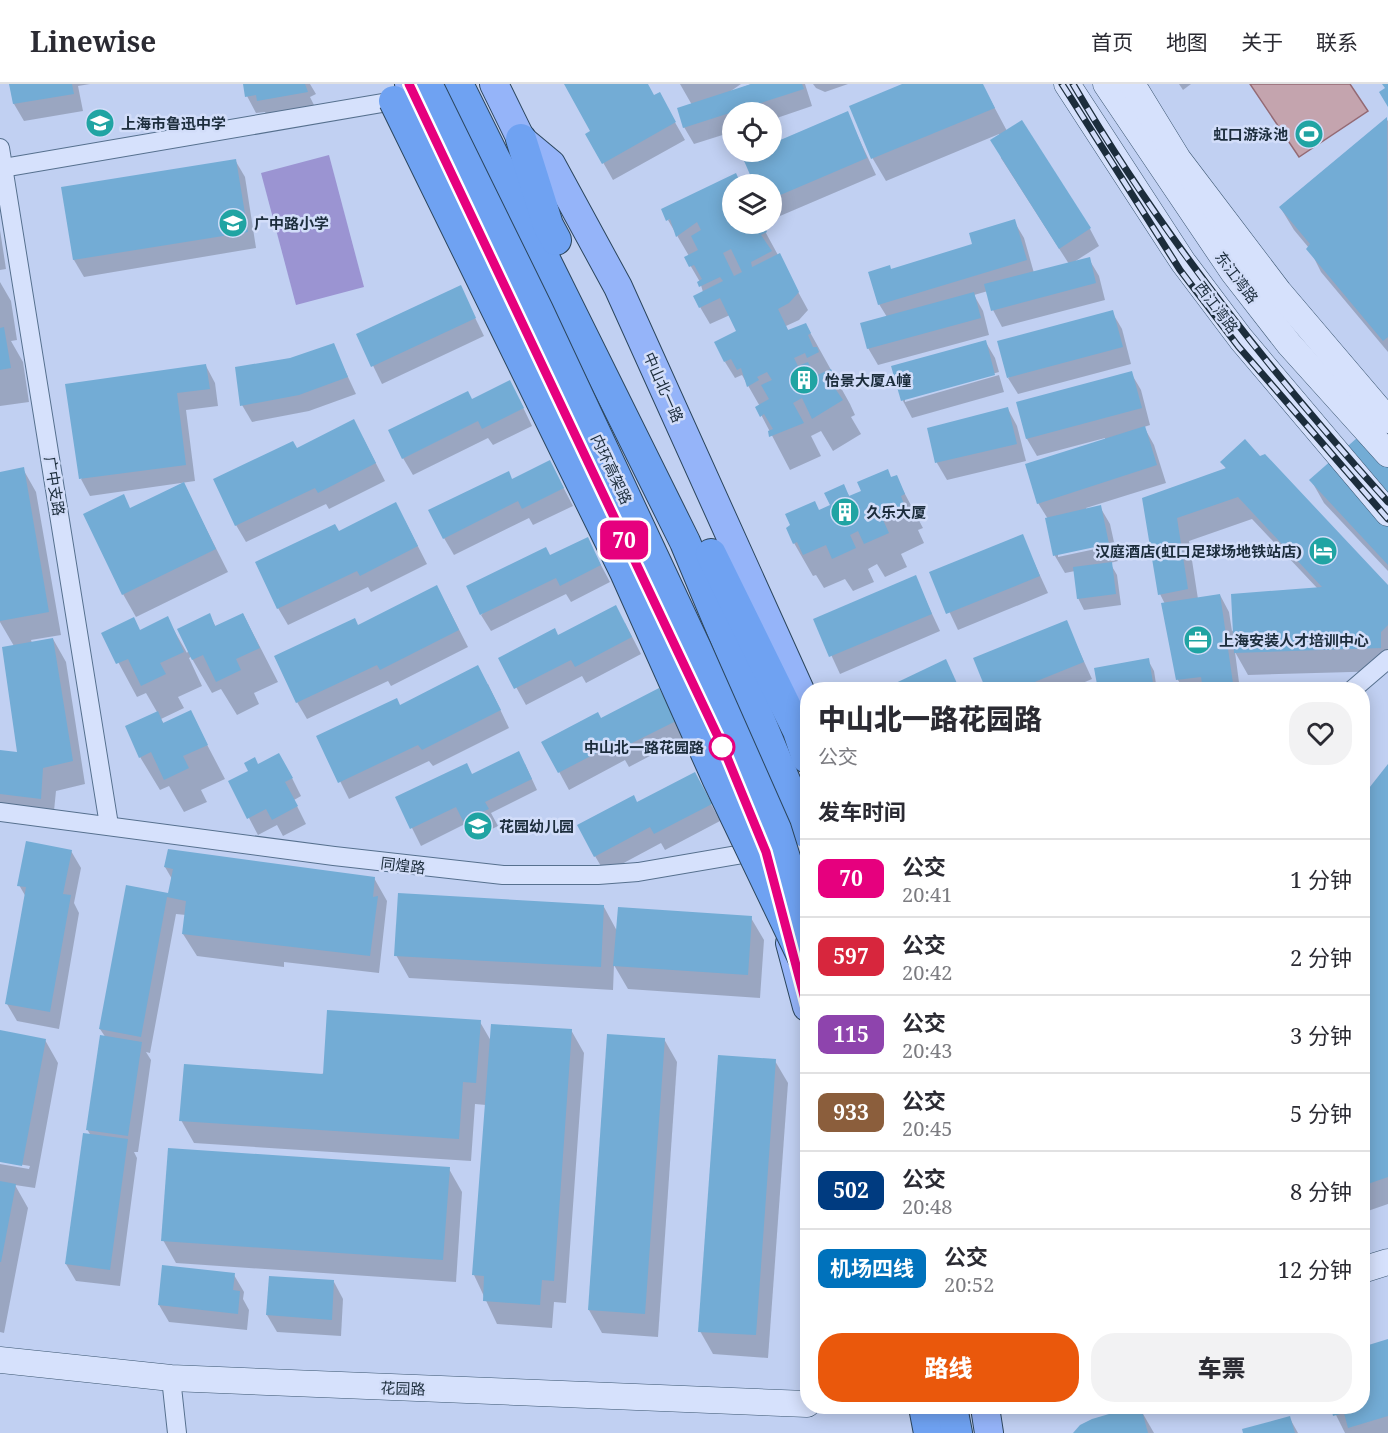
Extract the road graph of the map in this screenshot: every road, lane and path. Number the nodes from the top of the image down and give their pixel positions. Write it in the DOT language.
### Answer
graph roads {
  1 [pos="428,84"];
  2 [pos="458,84"];
  3 [pos="494,84"];
  4 [pos="1067,84"];
  5 [pos="1106,84"];
  6 [pos="1132,84"];
  7 [pos="397,90"];
  8 [pos="521,139"];
  9 [pos="0,148"];
  10 [pos="3,168"];
  11 [pos="1388,420"];
  12 [pos="1388,454"];
  13 [pos="1388,513"];
  14 [pos="1388,659"];
  15 [pos="1361,682"];
  16 [pos="800,690"];
  17 [pos="800,737"];
  18 [pos="0,812"];
  19 [pos="800,816"];
  20 [pos="109,825"];
  21 [pos="800,845"];
  22 [pos="766,852"];
  23 [pos="800,906"];
  24 [pos="800,951"];
  25 [pos="800,981"];
  26 [pos="1388,1262"];
  27 [pos="1370,1268"];
  28 [pos="0,1360"];
  29 [pos="171,1378"];
  30 [pos="800,1404"];
  31 [pos="912,1414"];
  32 [pos="925,1414"];
  33 [pos="953,1414"];
  34 [pos="986,1414"];
  35 [pos="177,1433"];
  36 [pos="914,1433"];
  37 [pos="929,1433"];
  38 [pos="957,1433"];
  39 [pos="989,1433"];
  1 -- 23 [label="highway, 内环高架路, bridge"];
  2 -- 19 [label="highway"];
  3 -- 8 [label="main road, 中山北一路"];
  4 -- 13 [label="main road, 西江湾路"];
  5 -- 12 [label="main road, 东江湾路"];
  6 -- 11 [label="main road, 东江湾路"];
  7 -- 10 [label="street"];
  7 -- 22 [label="main road"];
  7 -- 24 [label="highway, bridge"];
  8 -- 16 [label="main road, 中山北一路"];
  8 -- 17 [label="highway"];
  9 -- 10 [label="street, 广中支路"];
  10 -- 20 [label="street, 广中支路"];
  14 -- 15 [label="street"];
  18 -- 20 [label="street, 同煌路"];
  20 -- 22 [label="street, 同煌路"];
  21 -- 22 [label="street, 同煌路"];
  22 -- 25 [label="main road"];
  26 -- 27 [label="main road"];
  28 -- 29 [label="main road, 花园路"];
  29 -- 30 [label="main road, 花园路"];
  29 -- 35 [label="street"];
  31 -- 36 [label="main road"];
  32 -- 37 [label="highway"];
  33 -- 38 [label="highway"];
  34 -- 39 [label="main road"];
}
